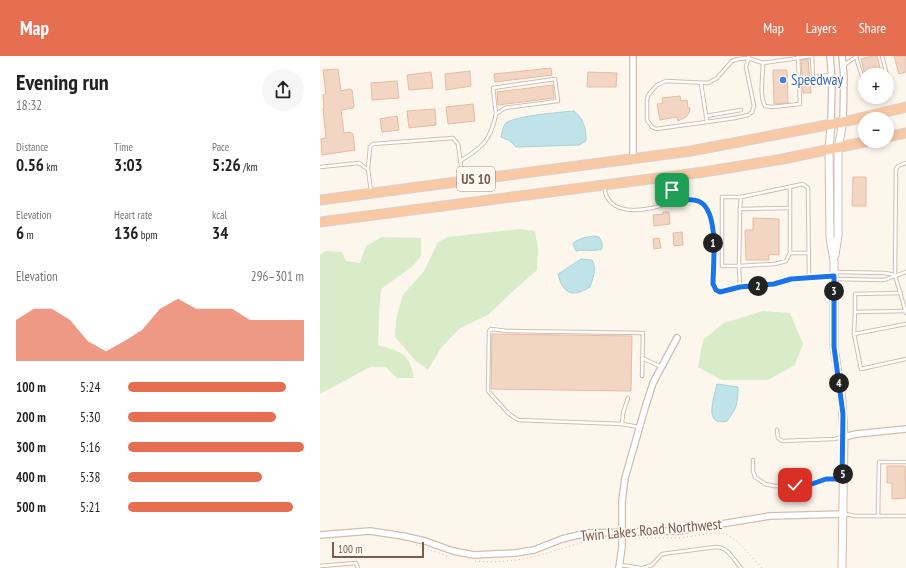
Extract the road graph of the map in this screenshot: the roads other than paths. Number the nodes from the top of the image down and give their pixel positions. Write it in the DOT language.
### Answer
graph roads {
  1 [pos="633,56"];
  2 [pos="830,56"];
  3 [pos="842,56"];
  4 [pos="882,56"];
  5 [pos="749,57"];
  6 [pos="798,57"];
  7 [pos="856,57"];
  8 [pos="763,63"];
  9 [pos="843,65"];
  10 [pos="859,68"];
  11 [pos="885,68"];
  12 [pos="832,75"];
  13 [pos="700,83"];
  14 [pos="906,107"];
  15 [pos="741,110"];
  16 [pos="496,114"];
  17 [pos="706,116"];
  18 [pos="706,122"];
  19 [pos="843,122"];
  20 [pos="831,125"];
  21 [pos="906,133"];
  22 [pos="894,136"];
  23 [pos="858,144"];
  24 [pos="834,149"];
  25 [pos="633,159"];
  26 [pos="460,161"];
  27 [pos="906,164"];
  28 [pos="320,168"];
  29 [pos="368,169"];
  30 [pos="670,176"];
  31 [pos="463,181"];
  32 [pos="604,185"];
  33 [pos="790,187"];
  34 [pos="372,193"];
  35 [pos="741,197"];
  36 [pos="320,200"];
  37 [pos="667,202"];
  38 [pos="790,208"];
  39 [pos="740,209"];
  40 [pos="320,222"];
  41 [pos="790,253"];
  42 [pos="809,253"];
  43 [pos="740,266"];
  44 [pos="906,272"];
  45 [pos="895,275"];
  46 [pos="834,276"];
  47 [pos="809,277"];
  48 [pos="740,287"];
  49 [pos="900,293"];
  50 [pos="855,312"];
  51 [pos="906,312"];
  52 [pos="906,324"];
  53 [pos="854,334"];
  54 [pos="677,338"];
  55 [pos="642,358"];
  56 [pos="906,359"];
  57 [pos="662,367"];
  58 [pos="642,376"];
  59 [pos="628,398"];
  60 [pos="622,424"];
  61 [pos="639,427"];
  62 [pos="906,428"];
  63 [pos="777,430"];
  64 [pos="844,437"];
  65 [pos="753,460"];
  66 [pos="906,462"];
  67 [pos="842,479"];
  68 [pos="843,514"];
  69 [pos="878,516"];
  70 [pos="906,516"];
  71 [pos="622,532"];
  72 [pos="320,535"];
  73 [pos="320,566"];
  74 [pos="619,566"];
  75 [pos="358,568"];
  76 [pos="642,568"];
  77 [pos="740,568"];
  78 [pos="842,568"];
  1 -- 25 [label="street"];
  2 -- 12 [label="street"];
  3 -- 9 [label="street"];
  4 -- 11 [label="lane"];
  5 -- 8 [label="lane"];
  5 -- 13 [label="lane"];
  5 -- 18 [label="lane"];
  6 -- 8 [label="lane"];
  6 -- 8 [label="lane"];
  6 -- 12 [label="lane"];
  7 -- 9 [label="lane"];
  7 -- 10 [label="lane"];
  9 -- 19 [label="street"];
  12 -- 20 [label="street"];
  13 -- 17 [label="lane"];
  13 -- 18 [label="lane"];
  14 -- 19 [label="highway, US 10"];
  15 -- 17 [label="lane"];
  16 -- 16 [label="lane"];
  16 -- 26 [label="lane"];
  17 -- 18 [label="lane"];
  19 -- 20 [label="highway, US 10"];
  19 -- 24 [label="street"];
  20 -- 24 [label="street"];
  20 -- 25 [label="highway, US 10"];
  21 -- 22 [label="highway"];
  23 -- 24 [label="highway, US 10"];
  24 -- 30 [label="highway, US 10"];
  24 -- 46 [label="street"];
  25 -- 31 [label="highway, US 10"];
  26 -- 29 [label="lane"];
  26 -- 31 [label="lane"];
  27 -- 45 [label="lane"];
  28 -- 29 [label="lane"];
  29 -- 34 [label="lane"];
  30 -- 32 [label="highway, US 10"];
  30 -- 37 [label="lane"];
  31 -- 34 [label="highway, US 10"];
  32 -- 37 [label="lane"];
  32 -- 40 [label="highway, US 10"];
  33 -- 35 [label="lane"];
  33 -- 38 [label="lane"];
  33 -- 42 [label="lane"];
  34 -- 36 [label="highway, US 10"];
  35 -- 39 [label="lane"];
  35 -- 43 [label="lane"];
  37 -- 48 [label="lane"];
  38 -- 39 [label="lane"];
  38 -- 41 [label="lane"];
  39 -- 43 [label="lane"];
  41 -- 42 [label="lane"];
  41 -- 43 [label="lane"];
  42 -- 47 [label="lane"];
  43 -- 48 [label="lane"];
  44 -- 45 [label="lane"];
  45 -- 46 [label="lane"];
  45 -- 46 [label="lane"];
  45 -- 49 [label="lane"];
  46 -- 47 [label="lane"];
  46 -- 64 [label="street"];
  47 -- 48 [label="lane"];
  49 -- 50 [label="lane"];
  49 -- 51 [label="lane"];
  50 -- 51 [label="lane"];
  50 -- 53 [label="lane"];
  52 -- 53 [label="lane"];
  53 -- 56 [label="lane"];
  54 -- 57 [label="street"];
  55 -- 57 [label="lane"];
  55 -- 58 [label="lane"];
  55 -- 60 [label="lane"];
  57 -- 61 [label="street"];
  59 -- 60 [label="lane"];
  60 -- 61 [label="lane"];
  61 -- 71 [label="street"];
  62 -- 64 [label="street"];
  63 -- 64 [label="lane"];
  64 -- 67 [label="street"];
  65 -- 67 [label="lane"];
  66 -- 69 [label="lane"];
  67 -- 68 [label="street"];
  68 -- 69 [label="lane"];
  68 -- 71 [label="street, Twin Lakes Road Northwest"];
  68 -- 78 [label="street"];
  69 -- 70 [label="lane"];
  71 -- 72 [label="street, Twin Lakes Road Northwest"];
  71 -- 74 [label="street"];
  73 -- 75 [label="lane"];
  74 -- 76 [label="lane"];
  76 -- 77 [label="lane"];
}
